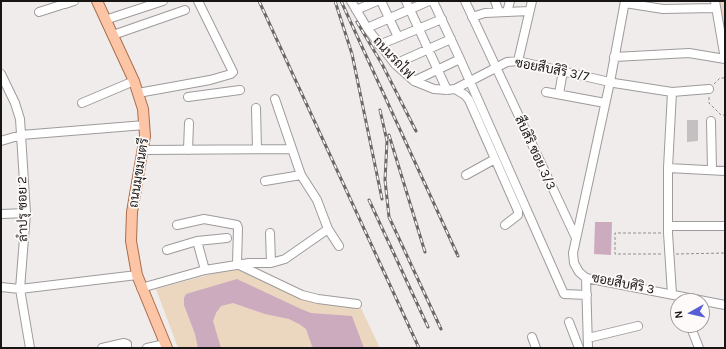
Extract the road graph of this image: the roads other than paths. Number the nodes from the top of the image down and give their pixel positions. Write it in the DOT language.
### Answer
graph roads {
  1 [pos="74,1"];
  2 [pos="97,1"];
  3 [pos="163,1"];
  4 [pos="198,1"];
  5 [pos="351,1"];
  6 [pos="377,1"];
  7 [pos="381,1"];
  8 [pos="406,1"];
  9 [pos="429,1"];
  10 [pos="433,1"];
  11 [pos="465,1"];
  12 [pos="494,1"];
  13 [pos="510,1"];
  14 [pos="532,1"];
  15 [pos="625,2"];
  16 [pos="715,5"];
  17 [pos="410,9"];
  18 [pos="185,10"];
  19 [pos="356,10"];
  20 [pos="529,10"];
  21 [pos="40,12"];
  22 [pos="503,12"];
  23 [pos="472,17"];
  24 [pos="389,18"];
  25 [pos="442,19"];
  26 [pos="105,20"];
  27 [pos="367,28"];
  28 [pos="419,29"];
  29 [pos="113,35"];
  30 [pos="398,38"];
  31 [pos="451,39"];
  32 [pos="380,45"];
  33 [pos="428,49"];
  34 [pos="614,57"];
  35 [pos="460,59"];
  36 [pos="725,59"];
  37 [pos="518,61"];
  38 [pos="395,64"];
  39 [pos="495,68"];
  40 [pos="437,70"];
  41 [pos="563,71"];
  42 [pos="2,79"];
  43 [pos="210,80"];
  44 [pos="134,81"];
  45 [pos="414,81"];
  46 [pos="470,81"];
  47 [pos="610,82"];
  48 [pos="709,89"];
  49 [pos="240,90"];
  50 [pos="451,90"];
  51 [pos="546,92"];
  52 [pos="672,92"];
  53 [pos="138,93"];
  54 [pos="217,93"];
  55 [pos="559,94"];
  56 [pos="188,97"];
  57 [pos="275,99"];
  58 [pos="82,103"];
  59 [pos="605,103"];
  60 [pos="256,108"];
  61 [pos="711,121"];
  62 [pos="189,123"];
  63 [pos="145,125"];
  64 [pos="21,138"];
  65 [pos="1,141"];
  66 [pos="1,146"];
  67 [pos="257,149"];
  68 [pos="291,149"];
  69 [pos="143,150"];
  70 [pos="188,150"];
  71 [pos="495,159"];
  72 [pos="668,168"];
  73 [pos="712,170"];
  74 [pos="725,171"];
  75 [pos="301,175"];
  76 [pos="466,175"];
  77 [pos="265,181"];
  78 [pos="26,213"];
  79 [pos="1,214"];
  80 [pos="177,225"];
  81 [pos="505,225"];
  82 [pos="725,226"];
  83 [pos="328,229"];
  84 [pos="668,230"];
  85 [pos="270,233"];
  86 [pos="227,238"];
  87 [pos="576,238"];
  88 [pos="197,241"];
  89 [pos="339,246"];
  90 [pos="167,250"];
  91 [pos="271,263"];
  92 [pos="238,264"];
  93 [pos="205,270"];
  94 [pos="137,275"];
  95 [pos="586,278"];
  96 [pos="1,287"];
  97 [pos="141,288"];
  98 [pos="20,289"];
  99 [pos="677,293"];
  100 [pos="587,295"];
  101 [pos="670,295"];
  102 [pos="710,302"];
  103 [pos="357,304"];
  104 [pos="725,305"];
  105 [pos="569,322"];
  106 [pos="638,326"];
  107 [pos="693,333"];
  108 [pos="532,337"];
  109 [pos="588,338"];
  110 [pos="166,347"];
  111 [pos="30,348"];
  112 [pos="102,348"];
  113 [pos="128,348"];
  114 [pos="147,348"];
  115 [pos="536,348"];
  116 [pos="579,348"];
  117 [pos="588,348"];
  118 [pos="699,348"];
  1 -- 21 [label="street"];
  2 -- 26 [label="main road, ถนนมุขมนตรี"];
  3 -- 26 [label="street"];
  4 -- 43 [label="street"];
  5 -- 19 [label="street, ถนนรถไฟ"];
  6 -- 19 [label="street"];
  7 -- 24 [label="street"];
  8 -- 17 [label="street"];
  9 -- 17 [label="street"];
  10 -- 25 [label="street"];
  11 -- 23 [label="street, สืบสิริ ซอย 3/3"];
  12 -- 22 [label="street"];
  13 -- 22 [label="street"];
  14 -- 20 [label="street"];
  15 -- 16 [label="street"];
  15 -- 34 [label="street"];
  16 -- 36 [label="street"];
  17 -- 24 [label="street"];
  17 -- 28 [label="street"];
  18 -- 29 [label="street"];
  19 -- 27 [label="street, ถนนรถไฟ"];
  20 -- 22 [label="street"];
  20 -- 37 [label="street"];
  22 -- 23 [label="street"];
  23 -- 39 [label="street, สืบสิริ ซอย 3/3"];
  24 -- 27 [label="street"];
  24 -- 30 [label="street"];
  25 -- 28 [label="street"];
  25 -- 31 [label="street"];
  26 -- 29 [label="main road, ถนนมุขมนตรี"];
  27 -- 32 [label="street, ถนนรถไฟ"];
  28 -- 30 [label="street"];
  28 -- 33 [label="street"];
  29 -- 44 [label="main road, ถนนมุขมนตรี"];
  30 -- 32 [label="street"];
  31 -- 33 [label="street"];
  31 -- 35 [label="street"];
  32 -- 38 [label="street, ถนนรถไฟ"];
  33 -- 38 [label="street"];
  33 -- 40 [label="street"];
  34 -- 36 [label="street"];
  34 -- 47 [label="street"];
  35 -- 40 [label="street"];
  35 -- 46 [label="street"];
  37 -- 39 [label="street, ซอยสืบสิริ 3/7"];
  37 -- 41 [label="street, ซอยสืบสิริ 3/7"];
  38 -- 45 [label="street, ถนนรถไฟ"];
  39 -- 46 [label="street"];
  39 -- 87 [label="street, สืบสิริ ซอย 3/3"];
  40 -- 45 [label="street"];
  40 -- 50 [label="street"];
  41 -- 47 [label="street, ซอยสืบสิริ 3/7"];
  41 -- 55 [label="street"];
  42 -- 64 [label="street, ลำปรุ ซอย 2"];
  43 -- 53 [label="street"];
  43 -- 54 [label="street"];
  44 -- 53 [label="main road, ถนนมุขมนตรี"];
  44 -- 58 [label="street"];
  45 -- 50 [label="street, ถนนรถไฟ"];
  46 -- 50 [label="street"];
  46 -- 100 [label="street"];
  47 -- 52 [label="street, ซอยสืบสิริ 3/7"];
  47 -- 59 [label="street"];
  48 -- 52 [label="street, ซอยสืบสิริ 3/7"];
  49 -- 54 [label="street"];
  50 -- 71 [label="street"];
  51 -- 55 [label="street"];
  52 -- 72 [label="street"];
  53 -- 63 [label="main road, ถนนมุขมนตรี"];
  54 -- 56 [label="street"];
  55 -- 59 [label="street"];
  57 -- 68 [label="street"];
  59 -- 87 [label="street"];
  60 -- 67 [label="street"];
  61 -- 73 [label="street"];
  62 -- 70 [label="street"];
  63 -- 64 [label="street"];
  63 -- 69 [label="main road, ถนนมุขมนตรี"];
  64 -- 65 [label="street"];
  64 -- 66 [label="street"];
  64 -- 78 [label="street, ลำปรุ ซอย 2"];
  67 -- 68 [label="street"];
  67 -- 70 [label="street"];
  68 -- 75 [label="street"];
  69 -- 70 [label="street"];
  69 -- 94 [label="main road, ถนนมุขมนตรี"];
  71 -- 76 [label="street"];
  71 -- 81 [label="street"];
  72 -- 73 [label="street"];
  72 -- 84 [label="street"];
  73 -- 74 [label="street"];
  75 -- 77 [label="street"];
  75 -- 83 [label="street"];
  78 -- 79 [label="street"];
  78 -- 98 [label="street, ลำปรุ ซอย 2"];
  80 -- 92 [label="street"];
  82 -- 84 [label="street"];
  83 -- 89 [label="street"];
  83 -- 91 [label="street"];
  84 -- 99 [label="street"];
  85 -- 91 [label="street"];
  86 -- 88 [label="street"];
  87 -- 95 [label="street, ซอยสืบศิริ 3"];
  88 -- 90 [label="street"];
  88 -- 93 [label="street"];
  91 -- 92 [label="street"];
  92 -- 93 [label="street"];
  92 -- 103 [label="street"];
  93 -- 97 [label="street"];
  94 -- 97 [label="main road, ถนนมุขมนตรี"];
  94 -- 98 [label="street"];
  95 -- 100 [label="street"];
  95 -- 101 [label="street, ซอยสืบศิริ 3"];
  96 -- 98 [label="street"];
  97 -- 110 [label="main road, ถนนมุขมนตรี"];
  98 -- 111 [label="street, ลำปรุ ซอย 2"];
  100 -- 109 [label="street"];
  102 -- 104 [label="street, ซอยสืบศิริ 3"];
  105 -- 116 [label="street"];
  106 -- 109 [label="street"];
  107 -- 118 [label="street"];
  108 -- 115 [label="street"];
  109 -- 117 [label="street"];
  110 -- 114 [label="street"];
  112 -- 113 [label="street"];
}
